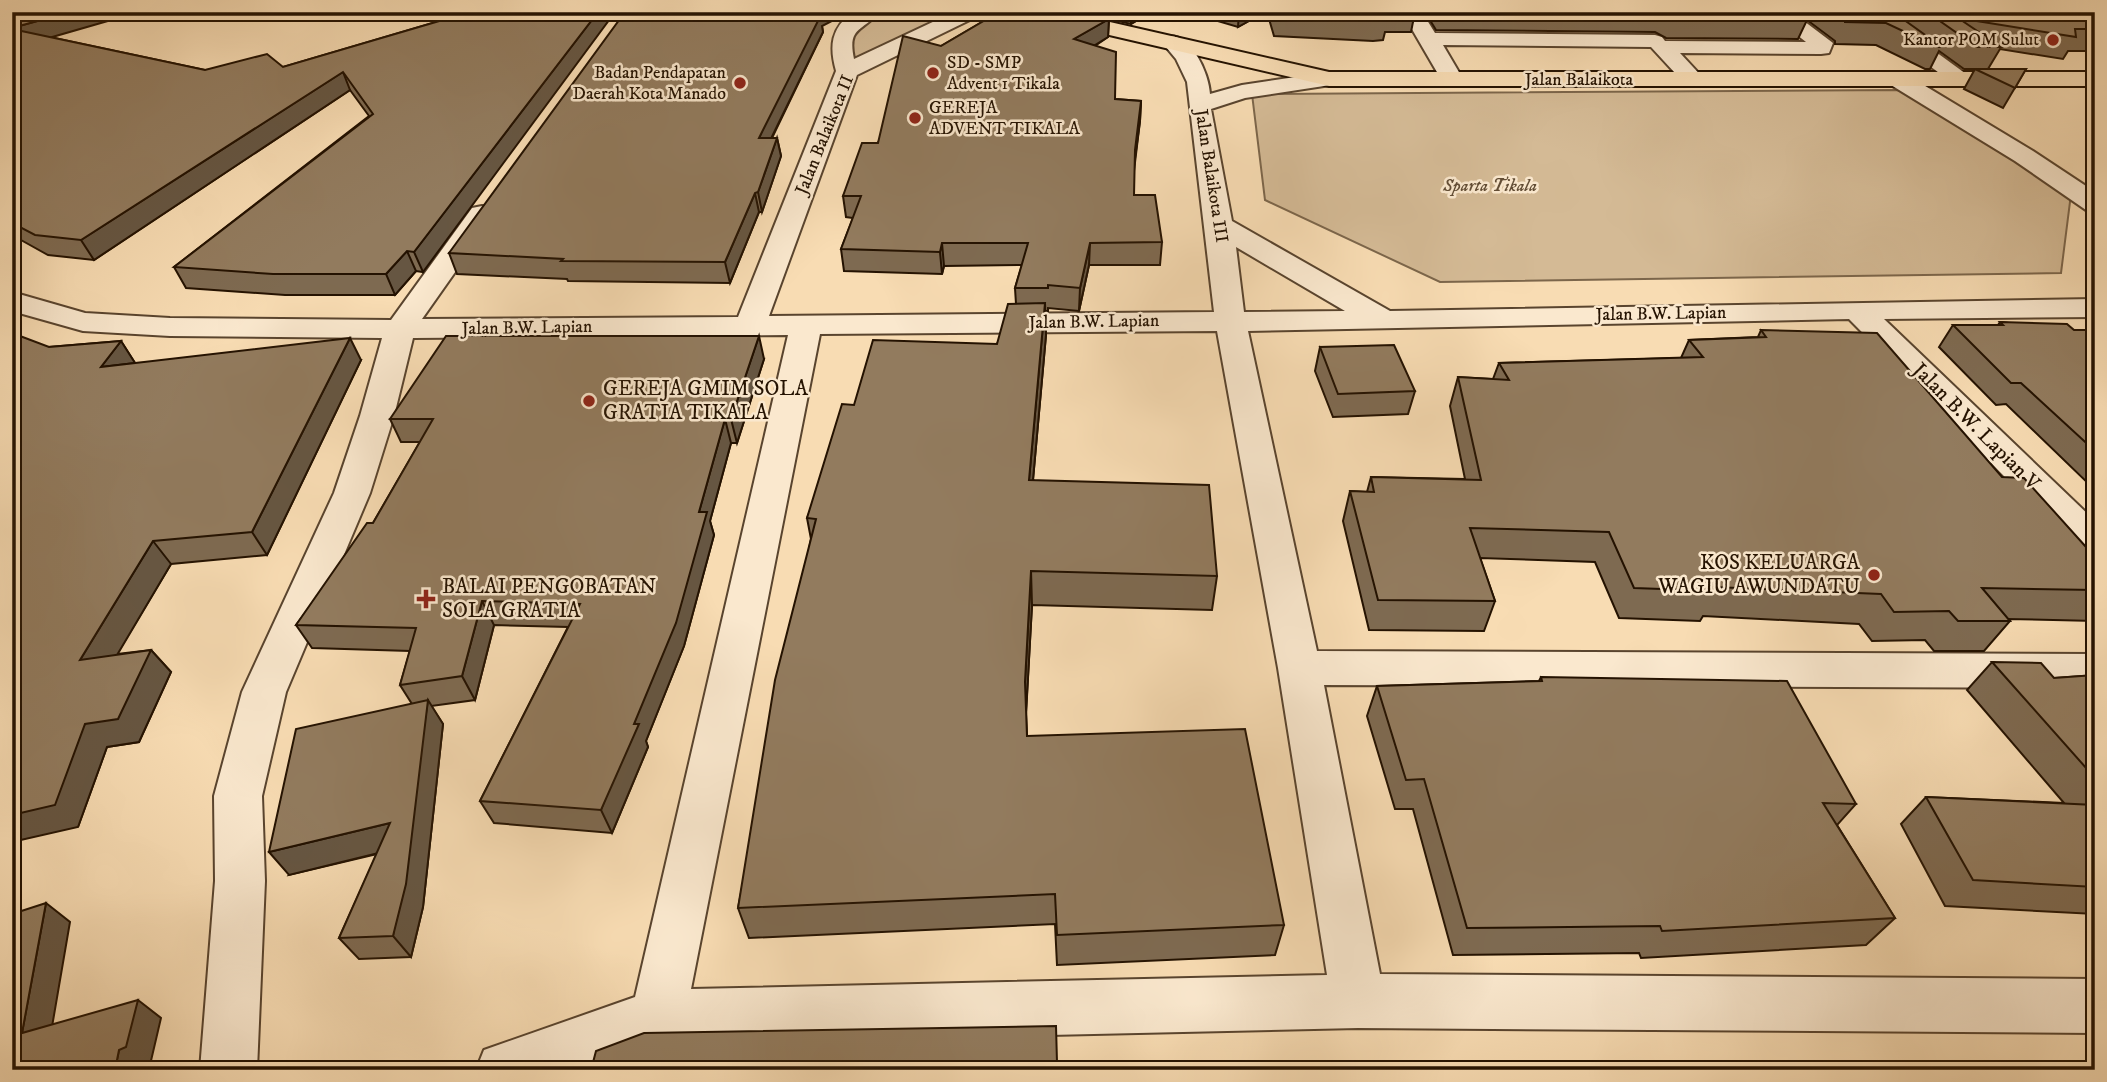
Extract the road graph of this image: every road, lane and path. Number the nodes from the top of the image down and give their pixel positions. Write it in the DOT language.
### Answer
graph roads {
  1 [pos="869,12"];
  2 [pos="971,12"];
  3 [pos="1036,12"];
  4 [pos="1412,12"];
  5 [pos="1779,12"];
  6 [pos="1867,12"];
  7 [pos="1636,22"];
  8 [pos="1428,39"];
  9 [pos="1172,41"];
  10 [pos="1658,44"];
  11 [pos="847,71"];
  12 [pos="1329,79"];
  13 [pos="1452,79"];
  14 [pos="1962,79"];
  15 [pos="2095,79"];
  16 [pos="1899,80"];
  17 [pos="1695,81"];
  18 [pos="1199,105"];
  19 [pos="495,195"];
  20 [pos="2095,204"];
  21 [pos="1219,225"];
  22 [pos="12,301"];
  23 [pos="2095,308"];
  24 [pos="1857,310"];
  25 [pos="1230,320"];
  26 [pos="1386,320"];
  27 [pos="750,325"];
  28 [pos="807,326"];
  29 [pos="400,329"];
  30 [pos="2095,544"];
  31 [pos="1299,668"];
  32 [pos="2095,671"];
  33 [pos="1358,1001"];
  34 [pos="2095,1006"];
  35 [pos="658,1017"];
  36 [pos="228,1070"];
  37 [pos="504,1070"];
  1 -- 11 [label="street"];
  2 -- 11 [label="street, Jalan Balaikota II"];
  3 -- 9 [label="main road, Jalan Balaikota"];
  4 -- 8 [label="street"];
  5 -- 10 [label="street"];
  6 -- 14 [label="street"];
  7 -- 10 [label="street"];
  8 -- 10 [label="street"];
  8 -- 13 [label="street"];
  9 -- 12 [label="main road, Jalan Balaikota"];
  9 -- 18 [label="street, Jalan Balaikota III"];
  10 -- 17 [label="street"];
  11 -- 27 [label="street, Jalan Balaikota II"];
  12 -- 13 [label="main road, Jalan Balaikota"];
  12 -- 18 [label="street"];
  13 -- 17 [label="main road, Jalan Balaikota"];
  14 -- 15 [label="main road, Jalan Balaikota"];
  14 -- 16 [label="main road, Jalan Balaikota"];
  16 -- 17 [label="main road, Jalan Balaikota"];
  16 -- 20 [label="street"];
  18 -- 21 [label="street, Jalan Balaikota III"];
  19 -- 29 [label="street"];
  21 -- 25 [label="street, Jalan Balaikota III"];
  21 -- 26 [label="street"];
  22 -- 29 [label="street, Jalan B.W. Lapian"];
  23 -- 24 [label="street, Jalan B.W. Lapian"];
  24 -- 26 [label="street, Jalan B.W. Lapian"];
  24 -- 30 [label="street, Jalan B.W. Lapian V"];
  25 -- 26 [label="street, Jalan B.W. Lapian"];
  25 -- 28 [label="street, Jalan B.W. Lapian"];
  25 -- 31 [label="street, Jalan Balaikota III"];
  27 -- 28 [label="street, Jalan B.W. Lapian"];
  27 -- 29 [label="street, Jalan B.W. Lapian"];
  28 -- 35 [label="street"];
  29 -- 36 [label="street"];
  31 -- 32 [label="street"];
  31 -- 33 [label="street, Jalan Balaikota III"];
  33 -- 34 [label="street"];
  33 -- 35 [label="street"];
  35 -- 37 [label="street"];
}
